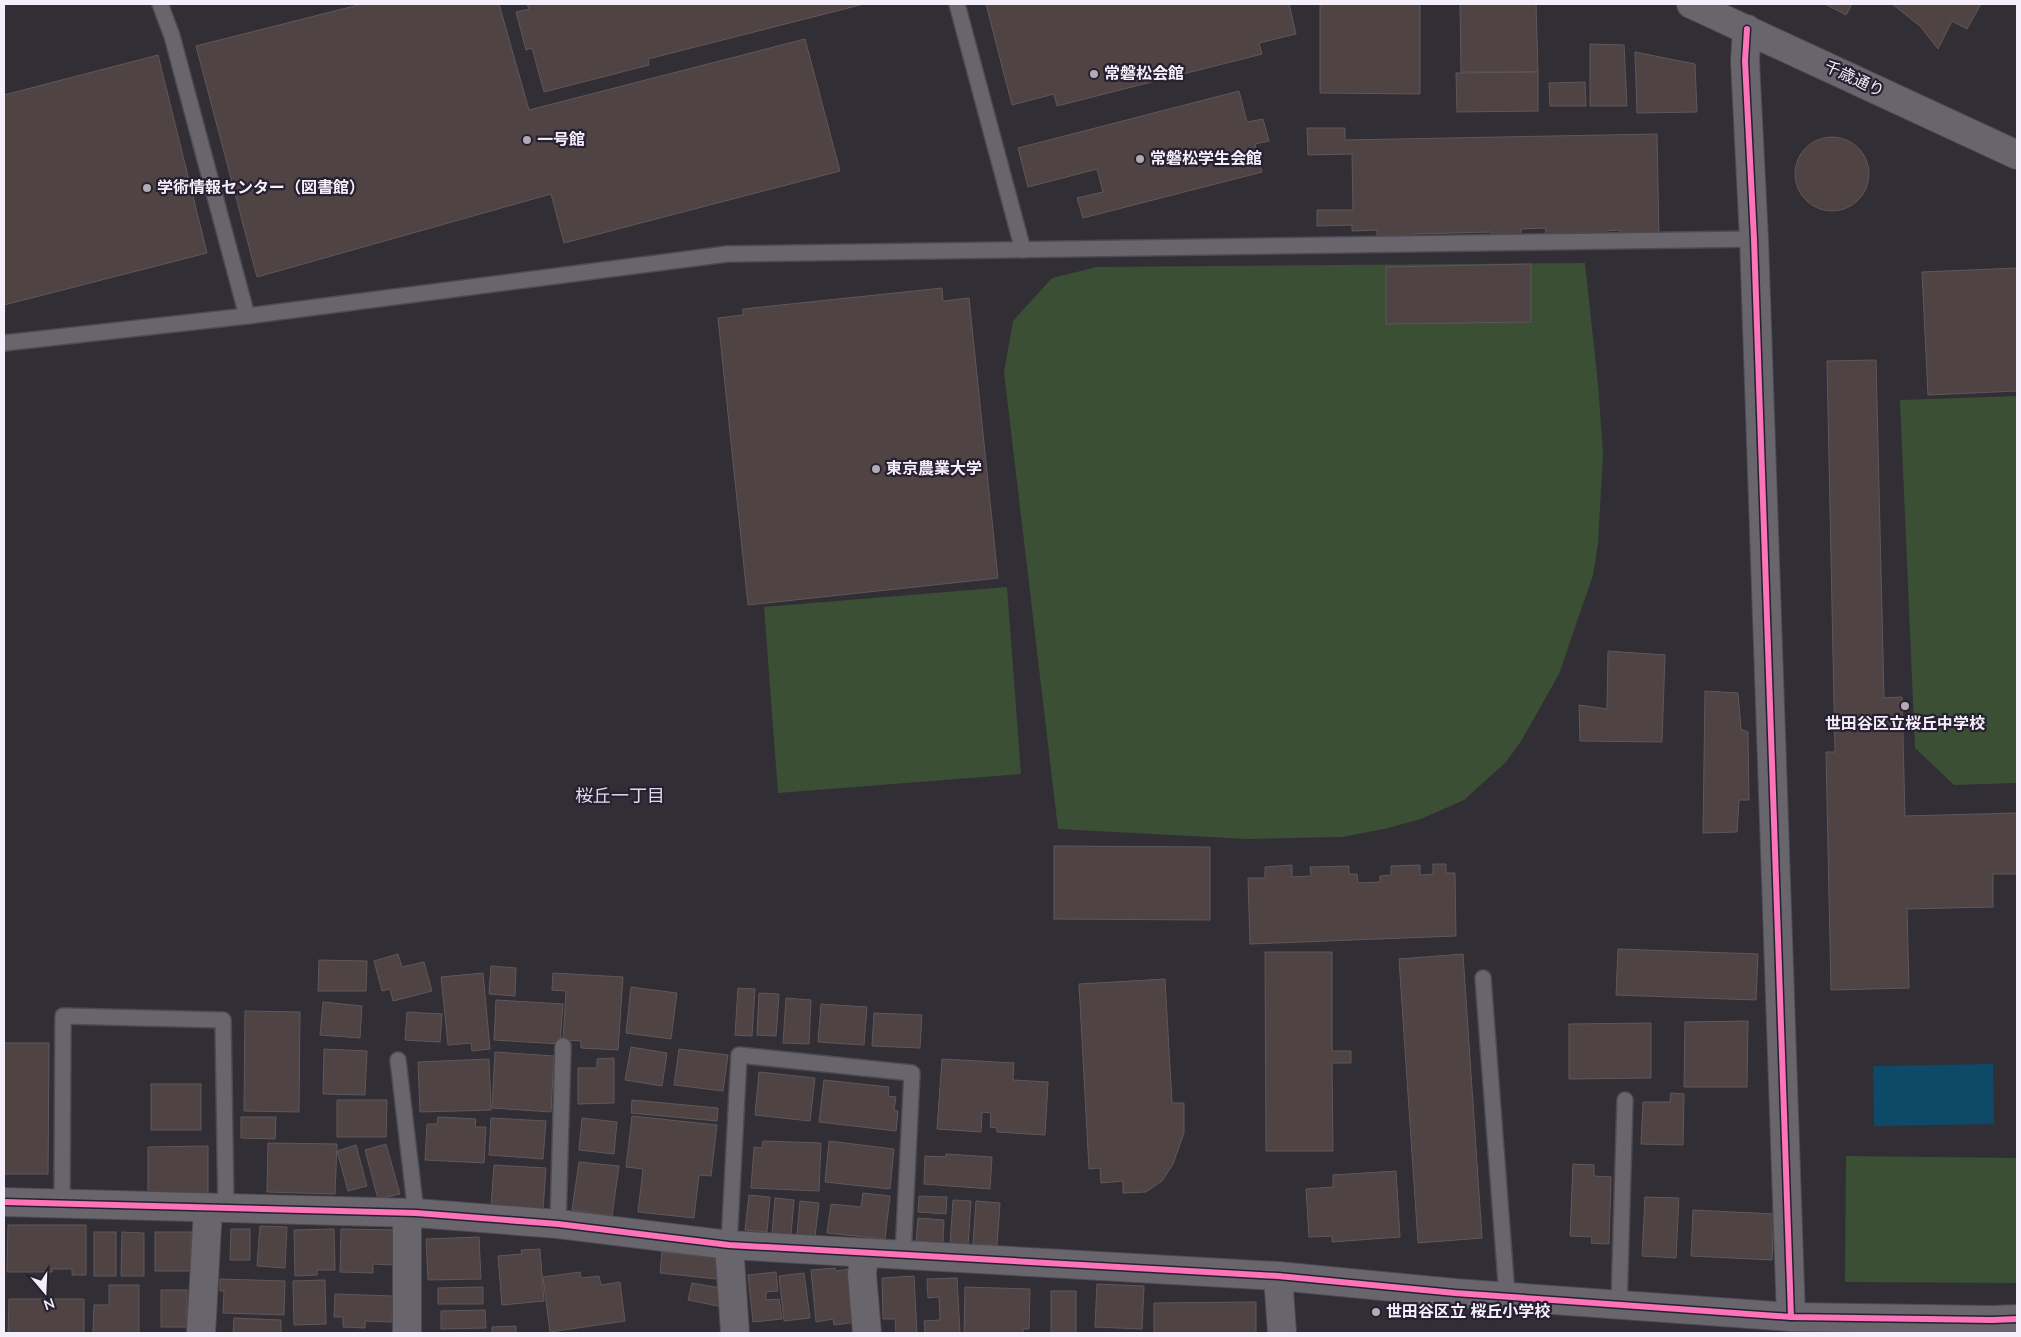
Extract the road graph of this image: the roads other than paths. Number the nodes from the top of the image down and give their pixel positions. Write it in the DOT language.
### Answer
graph roads {
  1 [pos="160,4"];
  2 [pos="957,4"];
  3 [pos="1691,4"];
  4 [pos="1747,29"];
  5 [pos="2017,155"];
  6 [pos="1754,239"];
  7 [pos="1024,250"];
  8 [pos="248,316"];
  9 [pos="4,343"];
  10 [pos="1483,978"];
  11 [pos="563,1046"];
  12 [pos="398,1060"];
  13 [pos="1625,1100"];
  14 [pos="4,1202"];
  15 [pos="62,1204"];
  16 [pos="217,1209"];
  17 [pos="412,1214"];
  18 [pos="558,1224"];
  19 [pos="729,1246"];
  20 [pos="864,1253"];
  21 [pos="904,1255"];
  22 [pos="1278,1276"];
  23 [pos="1507,1295"];
  24 [pos="1619,1305"];
  25 [pos="1791,1317"];
  26 [pos="2017,1319"];
  27 [pos="201,1333"];
  28 [pos="408,1333"];
  29 [pos="735,1333"];
  30 [pos="867,1333"];
  31 [pos="1282,1333"];
  1 -- 8 [label="lane"];
  2 -- 7 [label="lane"];
  3 -- 4 [label="street, 千歳通り"];
  4 -- 5 [label="street, 千歳通り"];
  4 -- 6 [label="street"];
  6 -- 7 [label="lane"];
  6 -- 25 [label="street"];
  7 -- 8 [label="lane"];
  8 -- 9 [label="lane"];
  10 -- 23 [label="lane"];
  11 -- 18 [label="lane"];
  12 -- 17 [label="lane"];
  13 -- 24 [label="lane"];
  14 -- 15 [label="street"];
  15 -- 16 [label="street"];
  15 -- 16 [label="lane"];
  16 -- 17 [label="street"];
  16 -- 27 [label="street"];
  17 -- 18 [label="street"];
  17 -- 28 [label="street"];
  18 -- 19 [label="street"];
  19 -- 20 [label="street"];
  19 -- 21 [label="lane"];
  19 -- 29 [label="street"];
  20 -- 21 [label="street"];
  20 -- 30 [label="street"];
  21 -- 22 [label="street"];
  22 -- 23 [label="street"];
  22 -- 31 [label="street"];
  23 -- 24 [label="street"];
  24 -- 25 [label="street"];
  25 -- 26 [label="street"];
}
